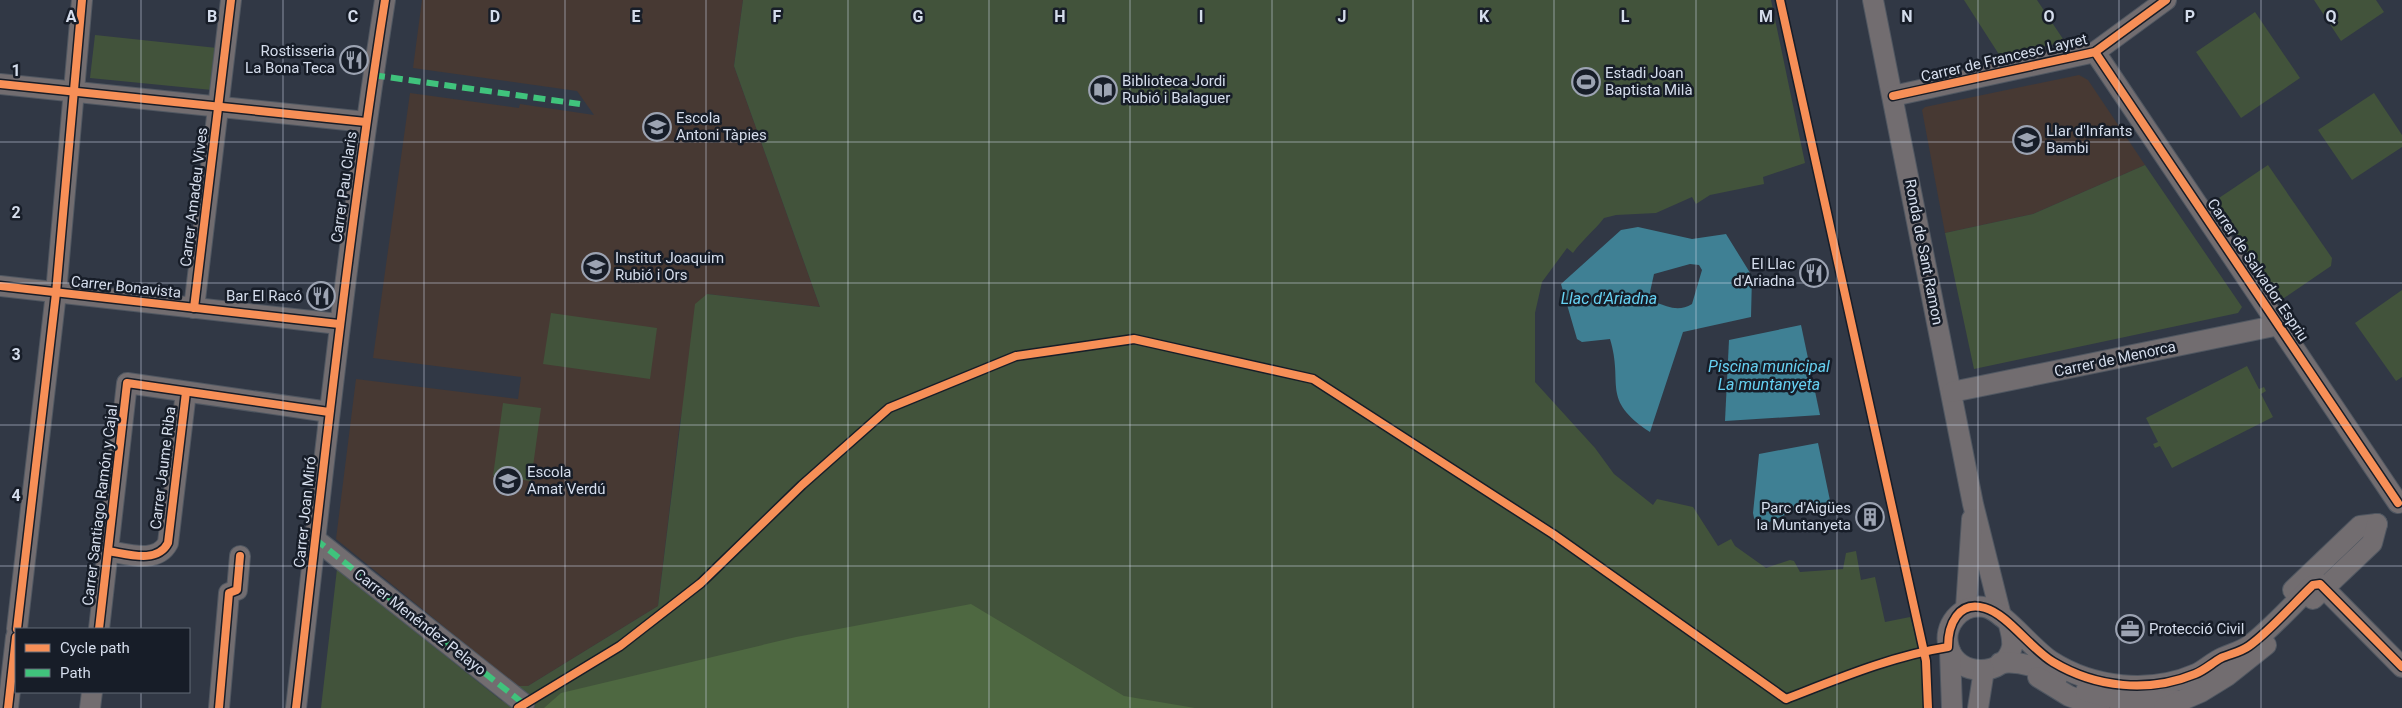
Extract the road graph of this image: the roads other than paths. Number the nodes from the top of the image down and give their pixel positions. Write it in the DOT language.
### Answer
graph roads {
  1 [pos="82,0"];
  2 [pos="231,0"];
  3 [pos="385,0"];
  4 [pos="1873,0"];
  5 [pos="2166,0"];
  6 [pos="2095,52"];
  7 [pos="0,84"];
  8 [pos="72,91"];
  9 [pos="1893,96"];
  10 [pos="220,107"];
  11 [pos="366,122"];
  12 [pos="0,286"];
  13 [pos="56,293"];
  14 [pos="194,308"];
  15 [pos="340,321"];
  16 [pos="2279,325"];
  17 [pos="186,392"];
  18 [pos="1952,392"];
  19 [pos="329,412"];
  20 [pos="2400,501"];
  21 [pos="1974,504"];
  22 [pos="2377,524"];
  23 [pos="315,539"];
  24 [pos="108,551"];
  25 [pos="240,556"];
  26 [pos="2322,586"];
  27 [pos="1966,608"];
  28 [pos="2005,621"];
  29 [pos="17,628"];
  30 [pos="99,628"];
  31 [pos="15,646"];
  32 [pos="1950,651"];
  33 [pos="2221,658"];
  34 [pos="2021,663"];
  35 [pos="1992,666"];
  36 [pos="2402,666"];
  37 [pos="92,693"];
  38 [pos="524,704"];
  39 [pos="2169,705"];
  40 [pos="8,708"];
  41 [pos="90,708"];
  42 [pos="219,708"];
  43 [pos="296,708"];
  44 [pos="1952,708"];
  45 [pos="1978,708"];
  46 [pos="2106,708"];
  1 -- 8 [label="street"];
  2 -- 10 [label="street, Carrer Amadeu Vives"];
  3 -- 11 [label="street, Carrer Pau Claris"];
  4 -- 9 [label="street, Ronda de Sant Ramon"];
  5 -- 6 [label="street, Carrer de Francesc Layret"];
  6 -- 9 [label="street, Carrer de Francesc Layret"];
  6 -- 16 [label="street, Carrer de Salvador Espriu"];
  7 -- 8 [label="street"];
  8 -- 10 [label="street"];
  8 -- 13 [label="street"];
  9 -- 18 [label="street, Ronda de Sant Ramon"];
  10 -- 11 [label="street"];
  10 -- 14 [label="street, Carrer Amadeu Vives"];
  11 -- 15 [label="street, Carrer Pau Claris"];
  12 -- 13 [label="street, Carrer Bonavista"];
  13 -- 14 [label="street, Carrer Bonavista"];
  13 -- 29 [label="street"];
  14 -- 15 [label="street, Carrer Bonavista"];
  15 -- 19 [label="street, Carrer Joan Miró"];
  16 -- 18 [label="street, Carrer de Menorca"];
  16 -- 20 [label="street, Carrer de Salvador Espriu"];
  17 -- 19 [label="street"];
  17 -- 24 [label="street, Carrer Jaume Riba"];
  17 -- 24 [label="street, Carrer Santiago Ramón y Cajal"];
  18 -- 21 [label="street, Ronda de Sant Ramon"];
  19 -- 23 [label="street, Carrer Joan Miró"];
  20 -- 22 [label="street"];
  21 -- 27 [label="street, Ronda de Sant Ramon"];
  21 -- 28 [label="street, Ronda de Sant Ramon"];
  22 -- 26 [label="street"];
  22 -- 33 [label="street"];
  23 -- 38 [label="street, Carrer Menéndez Pelayo"];
  23 -- 43 [label="street, Carrer Joan Miró"];
  24 -- 30 [label="street, Carrer Santiago Ramón y Cajal"];
  25 -- 42 [label="street"];
  26 -- 33 [label="street"];
  26 -- 36 [label="street"];
  26 -- 39 [label="street"];
  27 -- 28 [label="street"];
  27 -- 32 [label="street"];
  28 -- 33 [label="street"];
  28 -- 35 [label="street, Ronda de Sant Ramon"];
  31 -- 40 [label="street"];
  32 -- 35 [label="street"];
  32 -- 44 [label="street"];
  34 -- 35 [label="street"];
  34 -- 39 [label="street"];
  34 -- 46 [label="street"];
  35 -- 45 [label="street, Ronda de Sant Ramon"];
  37 -- 41 [label="street"];
}
